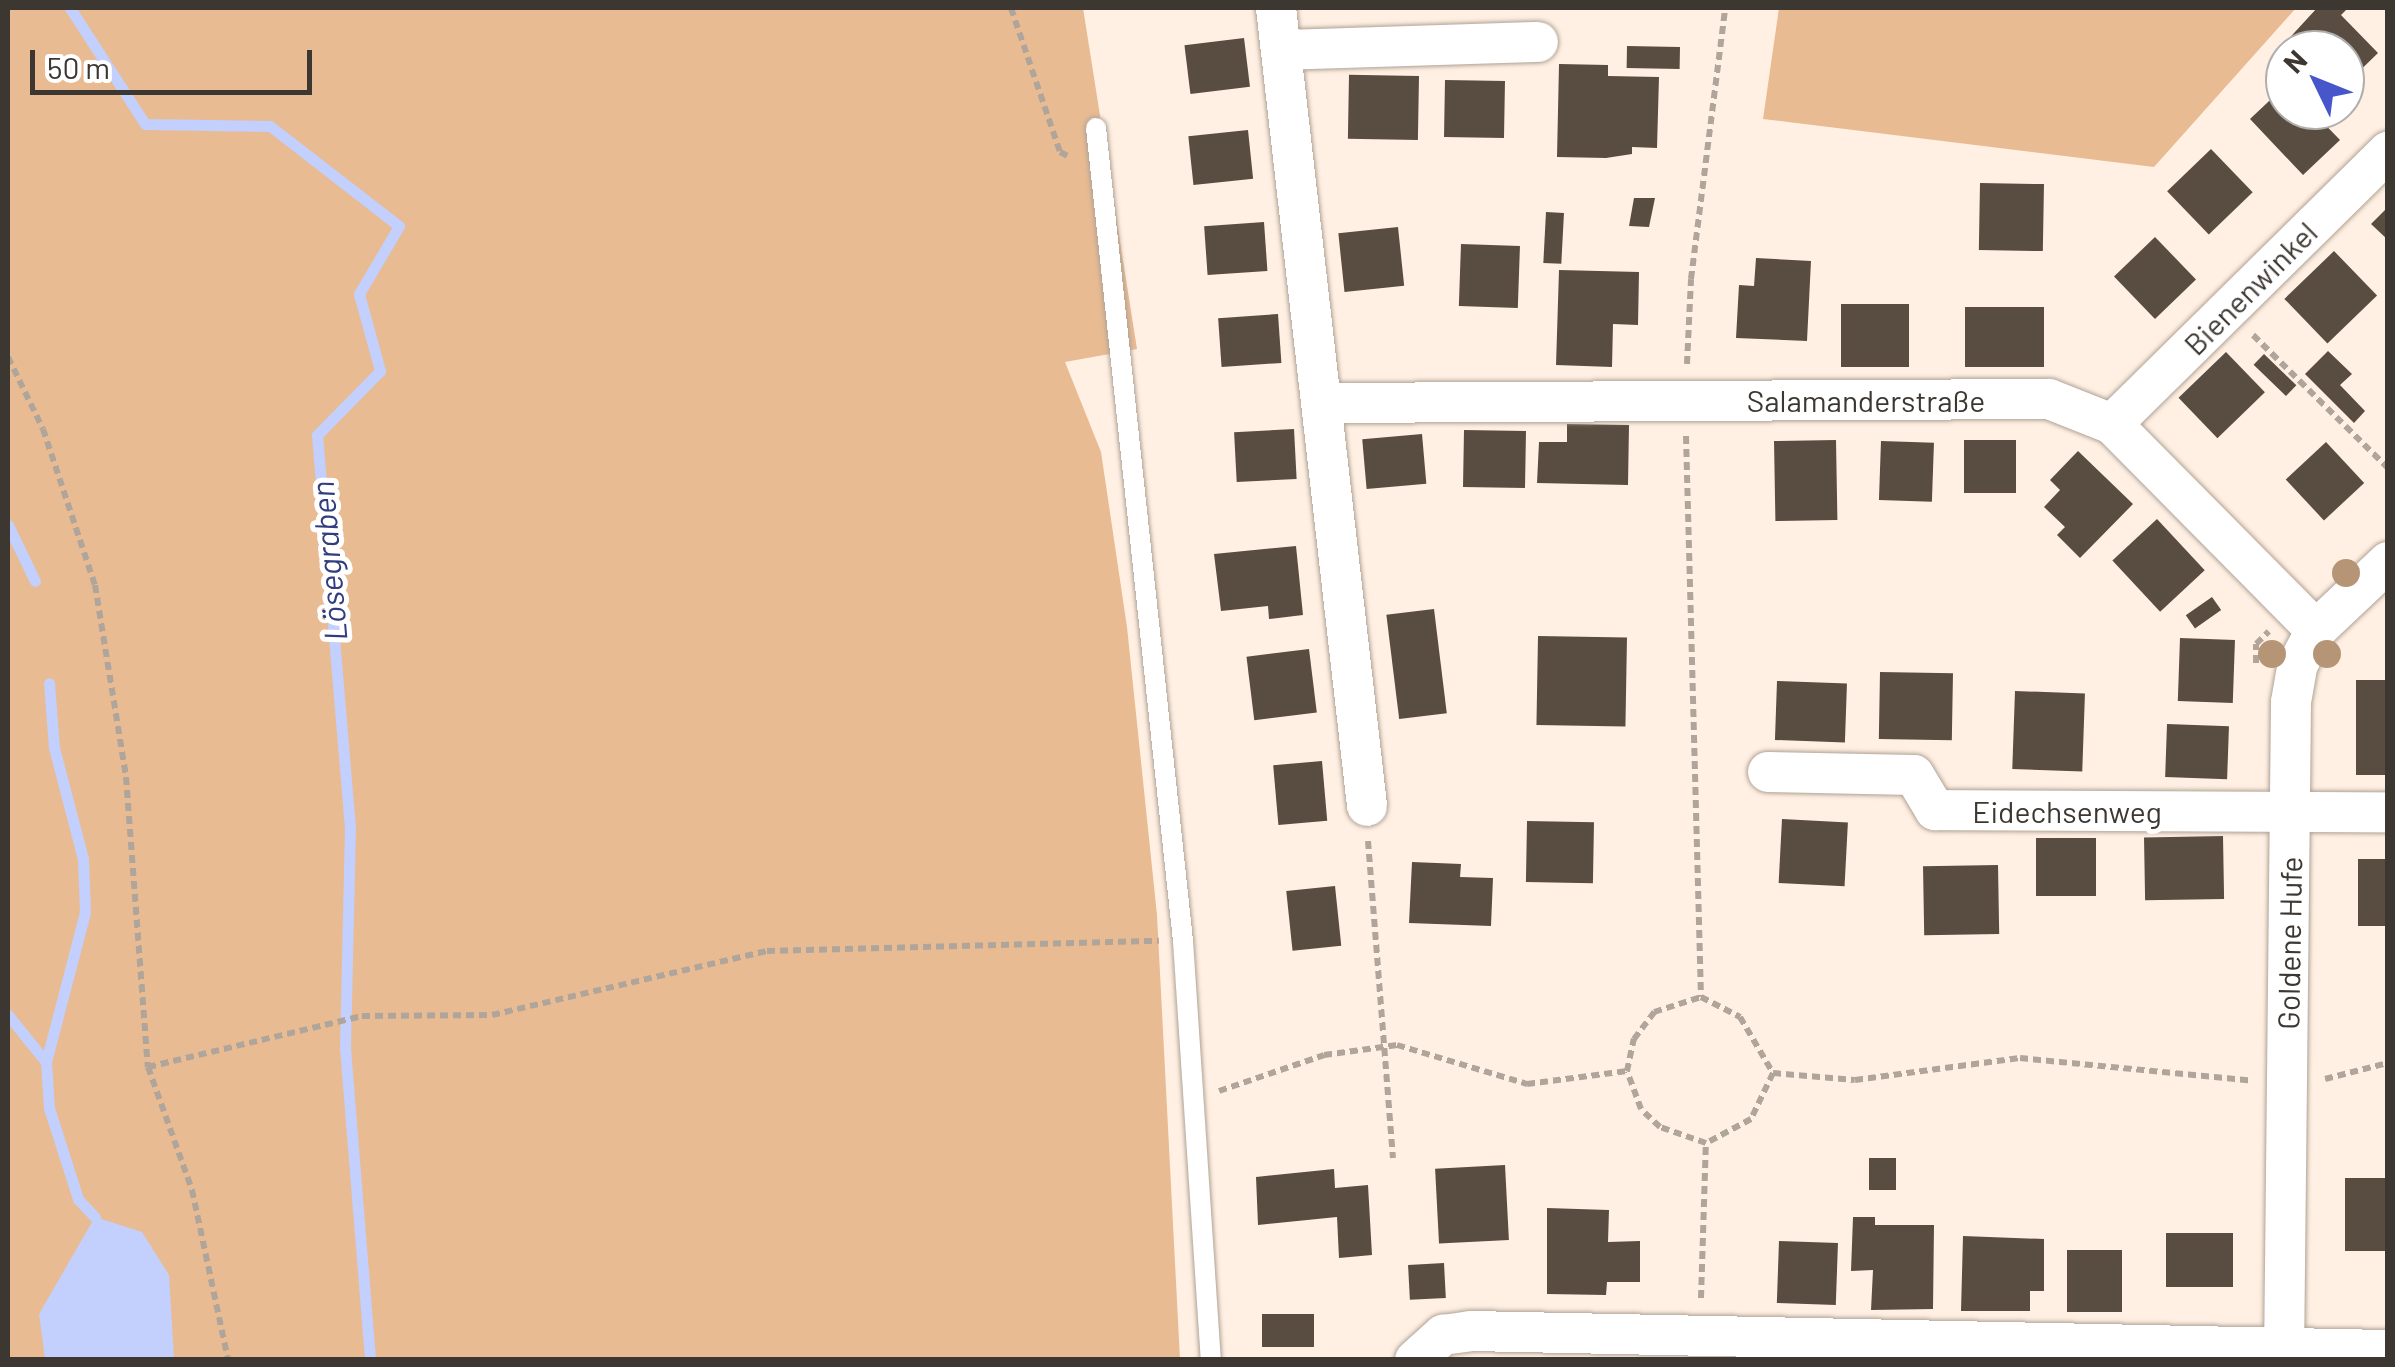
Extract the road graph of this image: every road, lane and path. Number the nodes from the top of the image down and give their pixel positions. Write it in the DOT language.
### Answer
graph roads {
  1 [pos="1011,8"];
  2 [pos="1276,8"];
  3 [pos="1725,8"];
  4 [pos="1538,42"];
  5 [pos="1283,50"];
  6 [pos="1096,128"];
  7 [pos="2388,152"];
  8 [pos="1102,172"];
  9 [pos="2228,310"];
  10 [pos="8,357"];
  11 [pos="1685,401"];
  12 [pos="1326,403"];
  13 [pos="2112,424"];
  14 [pos="2388,468"];
  15 [pos="2388,562"];
  16 [pos="2316,630"];
  17 [pos="1768,772"];
  18 [pos="1368,806"];
  19 [pos="2388,812"];
  20 [pos="2290,813"];
  21 [pos="1183,940"];
  22 [pos="1701,998"];
  23 [pos="1384,1047"];
  24 [pos="2388,1064"];
  25 [pos="148,1067"];
  26 [pos="1627,1071"];
  27 [pos="1773,1073"];
  28 [pos="2287,1080"];
  29 [pos="1194,1098"];
  30 [pos="1706,1143"];
  31 [pos="1393,1158"];
  32 [pos="1700,1336"];
  33 [pos="2388,1350"];
  34 [pos="2284,1354"];
  35 [pos="228,1360"];
  36 [pos="1210,1360"];
  37 [pos="1415,1360"];
  1 -- 8 [label="path"];
  2 -- 5 [label="street"];
  3 -- 11 [label="path"];
  4 -- 5 [label="street"];
  5 -- 12 [label="street"];
  6 -- 8 [label="lane"];
  7 -- 9 [label="street, Bienenwinkel"];
  8 -- 21 [label="lane"];
  9 -- 13 [label="street, Bienenwinkel"];
  9 -- 14 [label="path"];
  10 -- 25 [label="path"];
  11 -- 12 [label="street, Salamanderstraße"];
  11 -- 13 [label="street, Salamanderstraße"];
  11 -- 22 [label="path"];
  12 -- 18 [label="street"];
  13 -- 16 [label="street, Salamanderstraße"];
  15 -- 16 [label="street, Goldene Hufe"];
  16 -- 20 [label="street, Goldene Hufe"];
  17 -- 20 [label="street, Eidechsenweg"];
  18 -- 23 [label="path"];
  19 -- 20 [label="street, Eidechsenweg"];
  20 -- 28 [label="street, Goldene Hufe"];
  21 -- 25 [label="path"];
  21 -- 29 [label="lane"];
  22 -- 26 [label="path"];
  22 -- 27 [label="path"];
  23 -- 26 [label="path"];
  23 -- 29 [label="path"];
  23 -- 31 [label="path"];
  24 -- 28 [label="path"];
  25 -- 35 [label="path"];
  26 -- 30 [label="path"];
  27 -- 28 [label="path"];
  27 -- 30 [label="path"];
  28 -- 34 [label="street, Goldene Hufe"];
  29 -- 36 [label="lane"];
  30 -- 32 [label="path"];
  32 -- 34 [label="street"];
  32 -- 37 [label="street"];
  33 -- 34 [label="street"];
}
